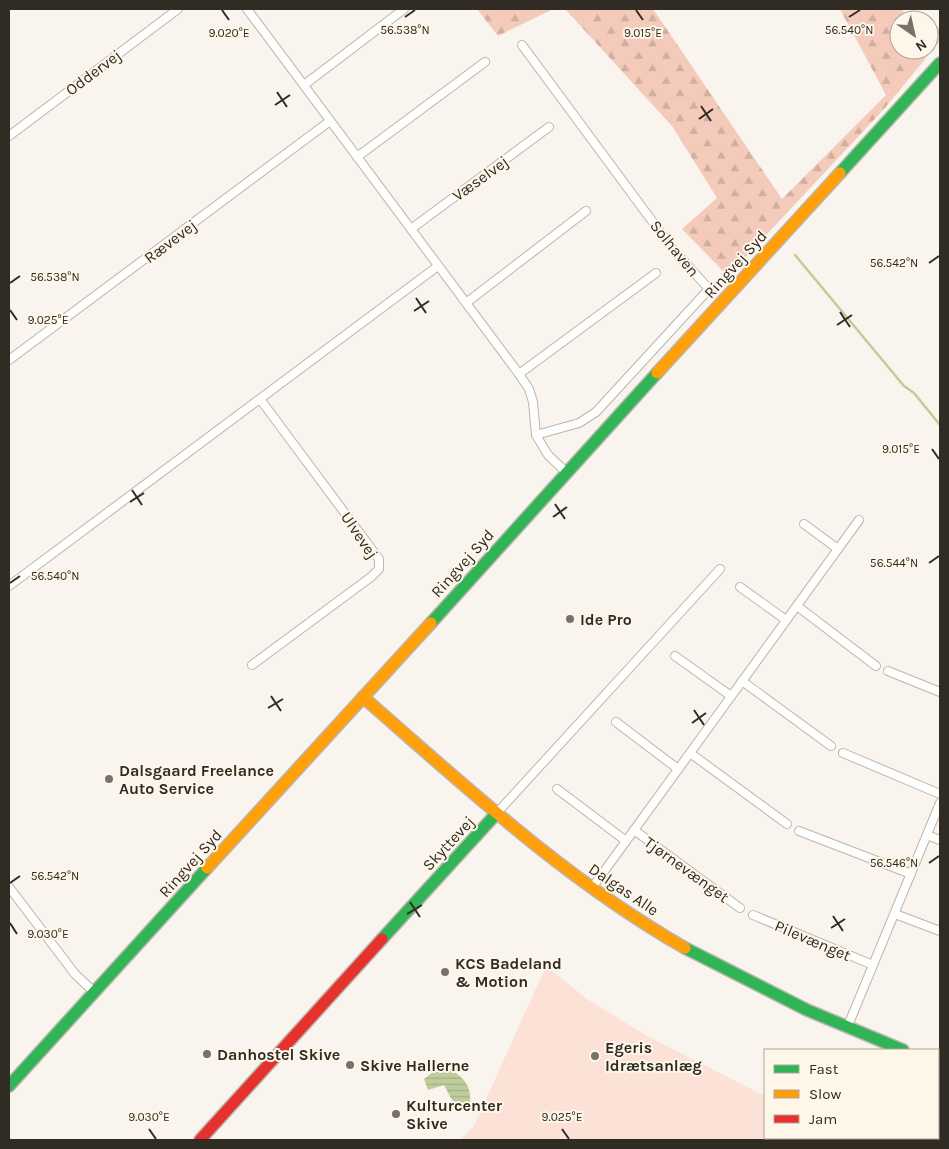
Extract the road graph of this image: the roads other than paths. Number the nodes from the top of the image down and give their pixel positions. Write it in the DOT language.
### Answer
graph roads {
  1 [pos="178,9"];
  2 [pos="404,9"];
  3 [pos="250,10"];
  4 [pos="522,45"];
  5 [pos="485,62"];
  6 [pos="940,63"];
  7 [pos="304,85"];
  8 [pos="330,121"];
  9 [pos="549,127"];
  10 [pos="9,136"];
  11 [pos="357,157"];
  12 [pos="586,211"];
  13 [pos="411,229"];
  14 [pos="438,266"];
  15 [pos="656,273"];
  16 [pos="466,303"];
  17 [pos="9,360"];
  18 [pos="519,374"];
  19 [pos="260,399"];
  20 [pos="536,435"];
  21 [pos="567,473"];
  22 [pos="859,520"];
  23 [pos="804,524"];
  24 [pos="838,549"];
  25 [pos="720,569"];
  26 [pos="9,586"];
  27 [pos="740,587"];
  28 [pos="797,606"];
  29 [pos="786,620"];
  30 [pos="675,656"];
  31 [pos="252,665"];
  32 [pos="876,666"];
  33 [pos="888,671"];
  34 [pos="742,681"];
  35 [pos="940,692"];
  36 [pos="363,696"];
  37 [pos="731,696"];
  38 [pos="616,722"];
  39 [pos="831,746"];
  40 [pos="690,752"];
  41 [pos="842,753"];
  42 [pos="678,769"];
  43 [pos="557,789"];
  44 [pos="940,794"];
  45 [pos="940,803"];
  46 [pos="496,814"];
  47 [pos="787,824"];
  48 [pos="634,830"];
  49 [pos="799,831"];
  50 [pos="927,835"];
  51 [pos="940,840"];
  52 [pos="626,841"];
  53 [pos="911,874"];
  54 [pos="9,887"];
  55 [pos="592,888"];
  56 [pos="740,908"];
  57 [pos="753,914"];
  58 [pos="895,914"];
  59 [pos="940,931"];
  60 [pos="873,965"];
  61 [pos="94,992"];
  62 [pos="847,1028"];
  63 [pos="900,1049"];
  64 [pos="9,1086"];
  65 [pos="200,1140"];
  1 -- 10 [label="street, Oddervej"];
  2 -- 7 [label="street"];
  3 -- 7 [label="street"];
  4 -- 20 [label="street, Solhaven"];
  5 -- 11 [label="street"];
  6 -- 21 [label="main road, Ringvej Syd"];
  7 -- 8 [label="street"];
  8 -- 11 [label="street"];
  8 -- 17 [label="street, Rævevej"];
  9 -- 13 [label="street, Væselvej"];
  11 -- 13 [label="street"];
  12 -- 16 [label="street"];
  13 -- 14 [label="street"];
  14 -- 16 [label="street"];
  14 -- 19 [label="street"];
  15 -- 18 [label="street"];
  16 -- 18 [label="street"];
  18 -- 20 [label="street"];
  19 -- 26 [label="street"];
  19 -- 31 [label="street, Ulvevej"];
  20 -- 21 [label="street"];
  21 -- 36 [label="main road, Ringvej Syd"];
  22 -- 24 [label="street, Tjørnevænget"];
  23 -- 24 [label="street"];
  24 -- 28 [label="street, Tjørnevænget"];
  25 -- 46 [label="street, Skyttevej"];
  27 -- 29 [label="street"];
  28 -- 29 [label="street, Tjørnevænget"];
  28 -- 32 [label="street"];
  29 -- 34 [label="street, Tjørnevænget"];
  30 -- 37 [label="street"];
  33 -- 35 [label="street"];
  34 -- 37 [label="street, Tjørnevænget"];
  34 -- 39 [label="street"];
  36 -- 46 [label="main road, Dalgas Alle"];
  36 -- 61 [label="main road, Ringvej Syd"];
  37 -- 40 [label="street, Tjørnevænget"];
  38 -- 42 [label="street"];
  40 -- 42 [label="street, Tjørnevænget"];
  40 -- 47 [label="street"];
  41 -- 44 [label="street"];
  42 -- 48 [label="street, Tjørnevænget"];
  43 -- 52 [label="street, Tjørnevænget"];
  45 -- 50 [label="street"];
  46 -- 55 [label="main road, Dalgas Alle"];
  46 -- 65 [label="main road, Skyttevej"];
  48 -- 52 [label="street, Tjørnevænget"];
  48 -- 56 [label="street, Tjørnevænget"];
  49 -- 53 [label="street"];
  50 -- 51 [label="street"];
  50 -- 53 [label="street"];
  52 -- 55 [label="street, Tjørnevænget"];
  53 -- 58 [label="street"];
  54 -- 61 [label="street"];
  55 -- 62 [label="main road, Dalgas Alle"];
  57 -- 60 [label="street, Pilevænget"];
  58 -- 59 [label="street"];
  58 -- 60 [label="street"];
  60 -- 62 [label="street"];
  61 -- 64 [label="main road, Ringvej Syd"];
  62 -- 63 [label="main road, Dalgas Alle"];
}
